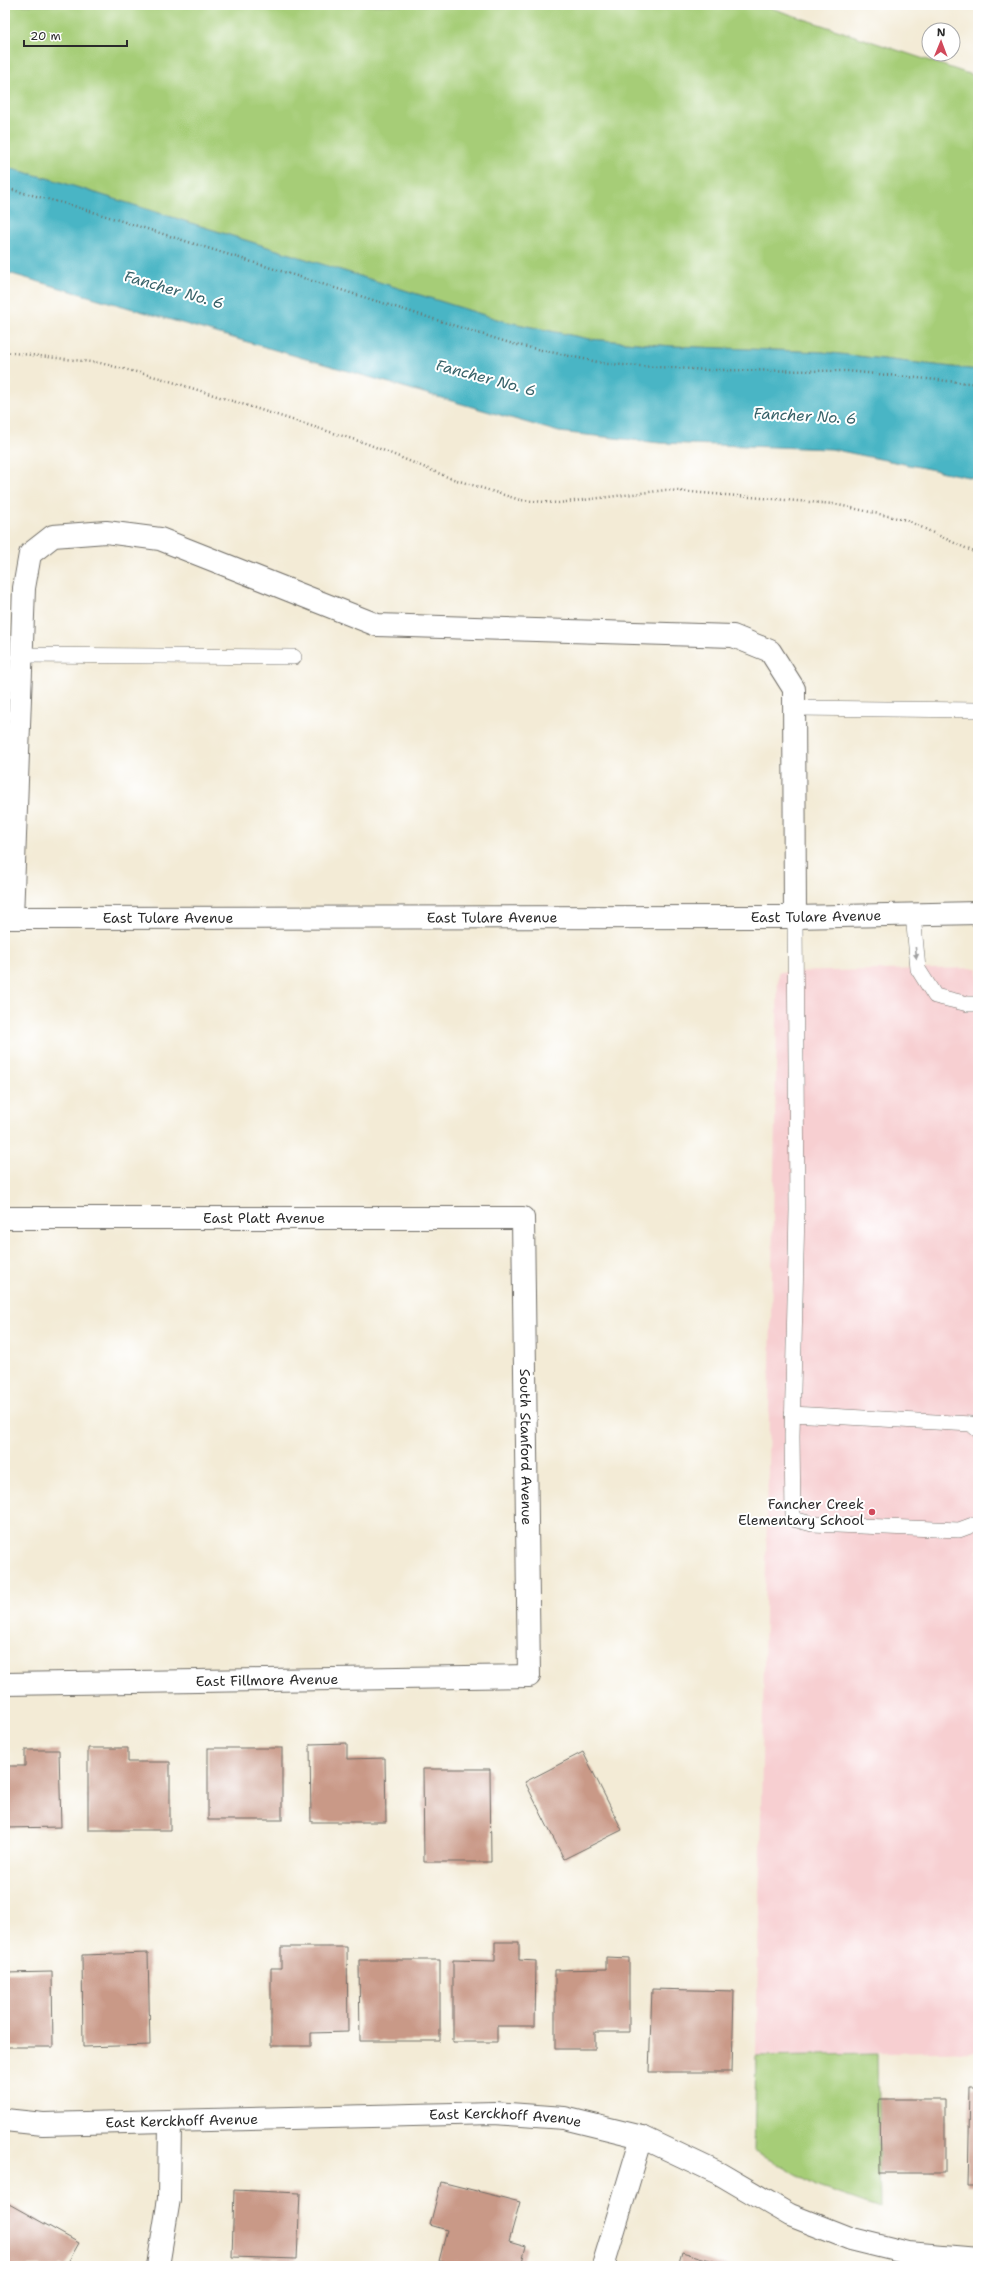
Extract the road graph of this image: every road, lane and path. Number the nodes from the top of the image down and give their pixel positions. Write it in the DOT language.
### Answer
graph roads {
  1 [pos="5,188"];
  2 [pos="5,352"];
  3 [pos="978,384"];
  4 [pos="978,554"];
  5 [pos="21,655"];
  6 [pos="294,657"];
  7 [pos="794,708"];
  8 [pos="978,710"];
  9 [pos="912,914"];
  10 [pos="978,914"];
  11 [pos="795,917"];
  12 [pos="8,918"];
  13 [pos="978,1004"];
  14 [pos="5,1218"];
  15 [pos="523,1218"];
  16 [pos="792,1414"];
  17 [pos="978,1430"];
  18 [pos="978,1523"];
  19 [pos="530,1676"];
  20 [pos="5,1684"];
  21 [pos="5,2120"];
  22 [pos="170,2121"];
  23 [pos="642,2137"];
  24 [pos="978,2259"];
  25 [pos="158,2266"];
  26 [pos="603,2266"];
  1 -- 3 [label="path"];
  2 -- 4 [label="path"];
  5 -- 6 [label="lane"];
  5 -- 7 [label="street"];
  5 -- 12 [label="street"];
  7 -- 8 [label="lane"];
  7 -- 11 [label="street"];
  9 -- 10 [label="street, East Tulare Avenue"];
  9 -- 11 [label="street, East Tulare Avenue"];
  9 -- 13 [label="lane, one-way"];
  11 -- 12 [label="street, East Tulare Avenue"];
  11 -- 16 [label="lane"];
  14 -- 15 [label="street, East Platt Avenue"];
  15 -- 19 [label="street, South Stanford Avenue"];
  16 -- 17 [label="lane"];
  16 -- 18 [label="lane"];
  19 -- 20 [label="street, East Fillmore Avenue"];
  21 -- 22 [label="street, East Kerckhoff Avenue"];
  22 -- 23 [label="street, East Kerckhoff Avenue"];
  22 -- 25 [label="street"];
  23 -- 24 [label="street, East Kerckhoff Avenue"];
  23 -- 26 [label="street"];
}
